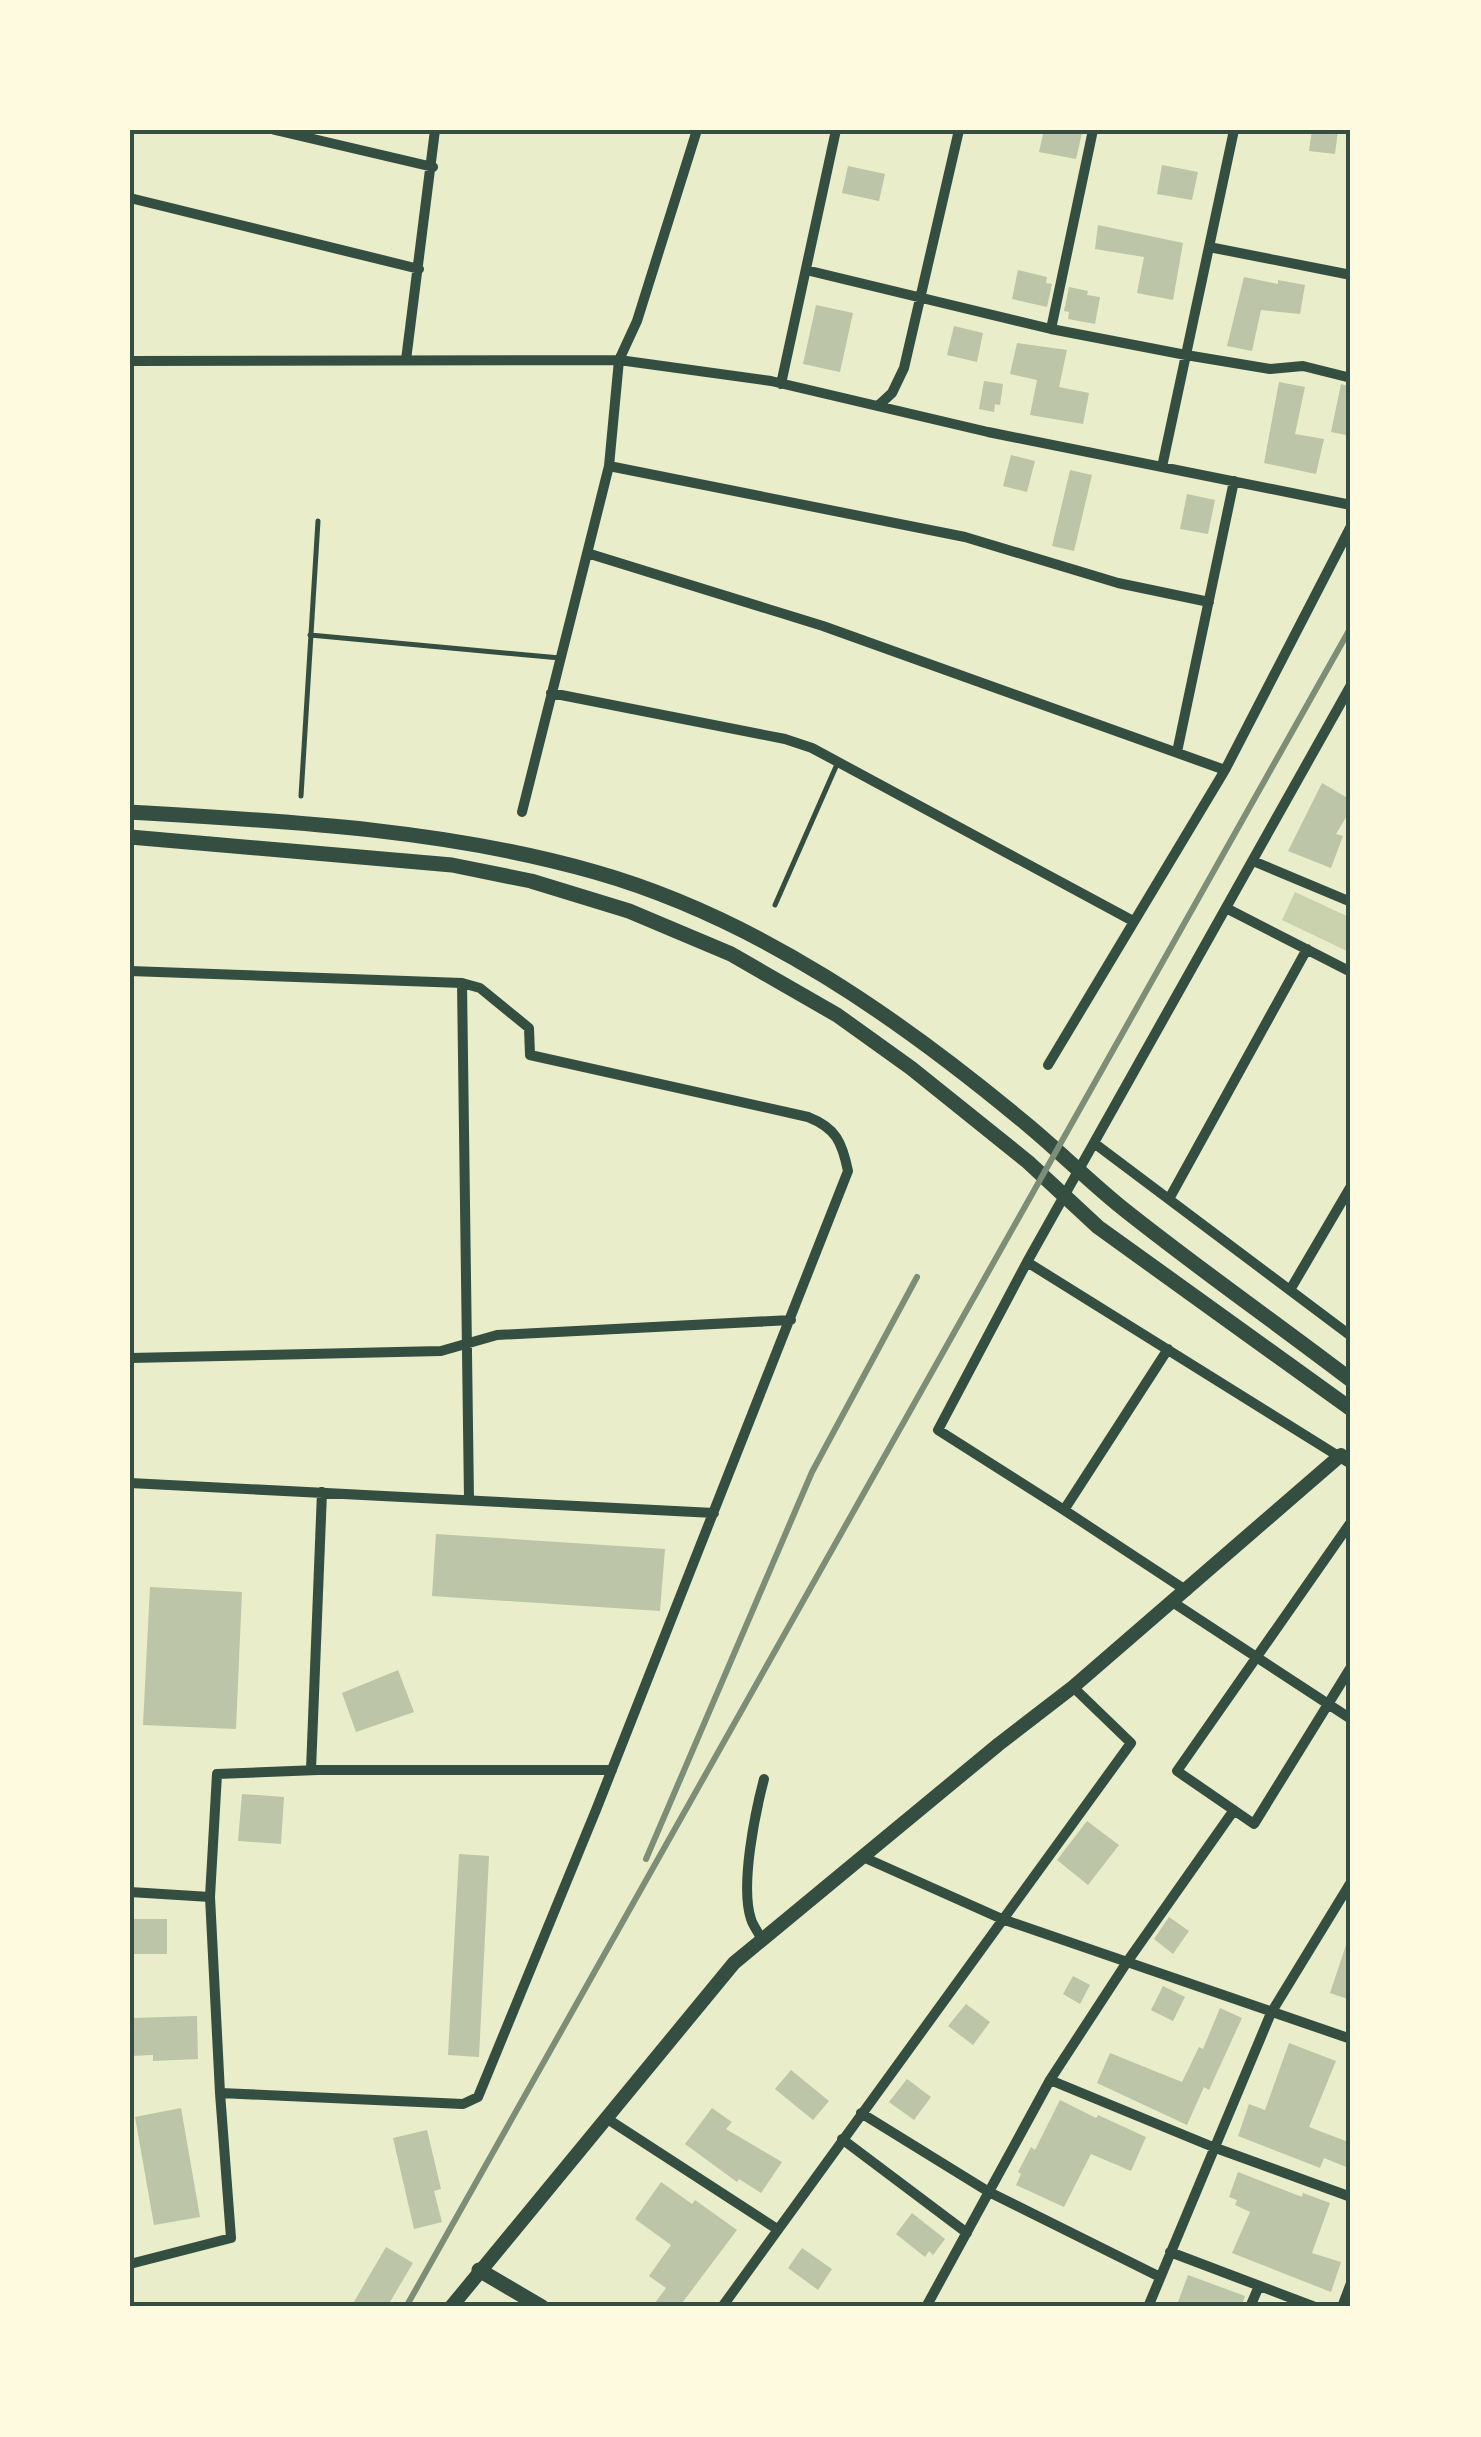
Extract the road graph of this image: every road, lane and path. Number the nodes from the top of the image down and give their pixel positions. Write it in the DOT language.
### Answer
graph roads {
  1 [pos="274,130"];
  2 [pos="435,130"];
  3 [pos="697,130"];
  4 [pos="836,130"];
  5 [pos="959,130"];
  6 [pos="1093,130"];
  7 [pos="1234,130"];
  8 [pos="433,167"];
  9 [pos="130,198"];
  10 [pos="1210,247"];
  11 [pos="418,269"];
  12 [pos="806,270"];
  13 [pos="1351,276"];
  14 [pos="921,298"];
  15 [pos="1051,328"];
  16 [pos="1186,355"];
  17 [pos="406,360"];
  18 [pos="619,360"];
  19 [pos="130,361"];
  20 [pos="1351,378"];
  21 [pos="781,384"];
  22 [pos="878,405"];
  23 [pos="610,466"];
  24 [pos="1162,467"];
  25 [pos="1234,481"];
  26 [pos="1351,505"];
  27 [pos="318,521"];
  28 [pos="1351,526"];
  29 [pos="587,553"];
  30 [pos="1209,602"];
  31 [pos="310,635"];
  32 [pos="560,658"];
  33 [pos="1351,685"];
  34 [pos="551,693"];
  35 [pos="1176,752"];
  36 [pos="838,762"];
  37 [pos="1225,770"];
  38 [pos="301,796"];
  39 [pos="130,812"];
  40 [pos="522,812"];
  41 [pos="130,837"];
  42 [pos="1252,861"];
  43 [pos="1351,902"];
  44 [pos="775,905"];
  45 [pos="1226,908"];
  46 [pos="1133,920"];
  47 [pos="1307,950"];
  48 [pos="130,971"];
  49 [pos="1351,972"];
  50 [pos="462,983"];
  51 [pos="1048,1065"];
  52 [pos="1094,1144"];
  53 [pos="1351,1186"];
  54 [pos="1169,1200"];
  55 [pos="1026,1262"];
  56 [pos="1290,1290"];
  57 [pos="791,1320"];
  58 [pos="1351,1336"];
  59 [pos="469,1343"];
  60 [pos="1168,1349"];
  61 [pos="130,1358"];
  62 [pos="1351,1380"];
  63 [pos="1351,1409"];
  64 [pos="1346,1459"];
  65 [pos="130,1483"];
  66 [pos="322,1492"];
  67 [pos="469,1499"];
  68 [pos="1064,1510"];
  69 [pos="714,1514"];
  70 [pos="1351,1522"];
  71 [pos="1187,1592"];
  72 [pos="1174,1603"];
  73 [pos="1256,1659"];
  74 [pos="1351,1667"];
  75 [pos="1073,1687"];
  76 [pos="1328,1704"];
  77 [pos="1351,1719"];
  78 [pos="311,1770"];
  79 [pos="612,1770"];
  80 [pos="764,1779"];
  81 [pos="1234,1810"];
  82 [pos="862,1857"];
  83 [pos="1351,1882"];
  84 [pos="130,1892"];
  85 [pos="210,1897"];
  86 [pos="1002,1919"];
  87 [pos="762,1940"];
  88 [pos="1128,1962"];
  89 [pos="1271,2013"];
  90 [pos="1351,2040"];
  91 [pos="1050,2080"];
  92 [pos="220,2093"];
  93 [pos="860,2113"];
  94 [pos="606,2118"];
  95 [pos="842,2138"];
  96 [pos="1213,2148"];
  97 [pos="989,2192"];
  98 [pos="1351,2197"];
  99 [pos="777,2230"];
  100 [pos="966,2233"];
  101 [pos="1170,2252"];
  102 [pos="130,2264"];
  103 [pos="479,2270"];
  104 [pos="1160,2277"];
  105 [pos="1351,2283"];
  106 [pos="1258,2286"];
  107 [pos="451,2307"];
  108 [pos="542,2307"];
  109 [pos="722,2307"];
  110 [pos="926,2307"];
  111 [pos="1148,2307"];
  112 [pos="1250,2307"];
  113 [pos="1315,2307"];
  114 [pos="1342,2307"];
  1 -- 8 [label="street"];
  2 -- 8 [label="street"];
  3 -- 18 [label="street"];
  4 -- 12 [label="street"];
  5 -- 14 [label="street"];
  6 -- 15 [label="street"];
  7 -- 10 [label="street"];
  8 -- 11 [label="street"];
  9 -- 11 [label="street"];
  10 -- 13 [label="street"];
  10 -- 16 [label="street"];
  11 -- 17 [label="street"];
  12 -- 14 [label="street"];
  12 -- 21 [label="street"];
  14 -- 15 [label="street"];
  14 -- 22 [label="street"];
  15 -- 16 [label="street"];
  16 -- 20 [label="street"];
  16 -- 24 [label="street"];
  17 -- 18 [label="street"];
  17 -- 19 [label="street"];
  18 -- 21 [label="street"];
  18 -- 23 [label="street"];
  21 -- 22 [label="street"];
  22 -- 24 [label="street"];
  23 -- 29 [label="street"];
  23 -- 30 [label="street"];
  24 -- 25 [label="street"];
  25 -- 26 [label="street"];
  25 -- 30 [label="street"];
  27 -- 31 [label="lane"];
  28 -- 37 [label="street"];
  29 -- 32 [label="street"];
  29 -- 35 [label="street"];
  30 -- 35 [label="street"];
  31 -- 32 [label="lane"];
  31 -- 38 [label="lane"];
  32 -- 34 [label="street"];
  33 -- 42 [label="street"];
  34 -- 36 [label="street"];
  34 -- 40 [label="street"];
  35 -- 37 [label="street"];
  36 -- 44 [label="lane"];
  36 -- 46 [label="street"];
  37 -- 46 [label="street"];
  39 -- 62 [label="main road"];
  41 -- 63 [label="main road"];
  42 -- 43 [label="street"];
  42 -- 45 [label="street"];
  45 -- 47 [label="street"];
  45 -- 52 [label="street"];
  46 -- 51 [label="street"];
  47 -- 49 [label="street"];
  47 -- 54 [label="street"];
  48 -- 50 [label="street"];
  50 -- 57 [label="street"];
  50 -- 59 [label="street"];
  52 -- 54 [label="street"];
  52 -- 55 [label="street"];
  53 -- 56 [label="street"];
  54 -- 56 [label="street"];
  55 -- 60 [label="street"];
  55 -- 68 [label="street"];
  56 -- 58 [label="street"];
  57 -- 59 [label="street"];
  57 -- 69 [label="street"];
  59 -- 61 [label="street"];
  59 -- 67 [label="street"];
  60 -- 64 [label="street"];
  60 -- 68 [label="street"];
  64 -- 71 [label="street"];
  65 -- 66 [label="street"];
  66 -- 67 [label="street"];
  66 -- 78 [label="street"];
  67 -- 69 [label="street"];
  68 -- 71 [label="street"];
  69 -- 79 [label="street"];
  70 -- 73 [label="street"];
  71 -- 72 [label="street"];
  72 -- 73 [label="street"];
  72 -- 75 [label="street"];
  73 -- 76 [label="street"];
  73 -- 81 [label="street"];
  74 -- 76 [label="street"];
  75 -- 82 [label="street"];
  75 -- 86 [label="street"];
  76 -- 77 [label="street"];
  76 -- 81 [label="street"];
  78 -- 79 [label="street"];
  78 -- 85 [label="street"];
  79 -- 92 [label="street"];
  80 -- 87 [label="street"];
  81 -- 88 [label="street"];
  82 -- 86 [label="street"];
  82 -- 87 [label="street"];
  83 -- 89 [label="street"];
  84 -- 85 [label="street"];
  85 -- 92 [label="street"];
  86 -- 88 [label="street"];
  86 -- 93 [label="street"];
  87 -- 94 [label="street"];
  88 -- 89 [label="street"];
  88 -- 91 [label="street"];
  89 -- 90 [label="street"];
  89 -- 96 [label="street"];
  91 -- 96 [label="street"];
  91 -- 97 [label="street"];
  92 -- 102 [label="street"];
  93 -- 95 [label="street"];
  93 -- 97 [label="street"];
  94 -- 99 [label="street"];
  94 -- 103 [label="street"];
  95 -- 99 [label="street"];
  95 -- 100 [label="street"];
  96 -- 98 [label="street"];
  96 -- 101 [label="street"];
  97 -- 100 [label="street"];
  97 -- 104 [label="street"];
  99 -- 109 [label="street"];
  100 -- 110 [label="street"];
  101 -- 104 [label="street"];
  101 -- 106 [label="street"];
  103 -- 107 [label="street"];
  103 -- 108 [label="main road"];
  104 -- 111 [label="street"];
  105 -- 114 [label="street"];
  106 -- 112 [label="street"];
  106 -- 113 [label="street"];
}
